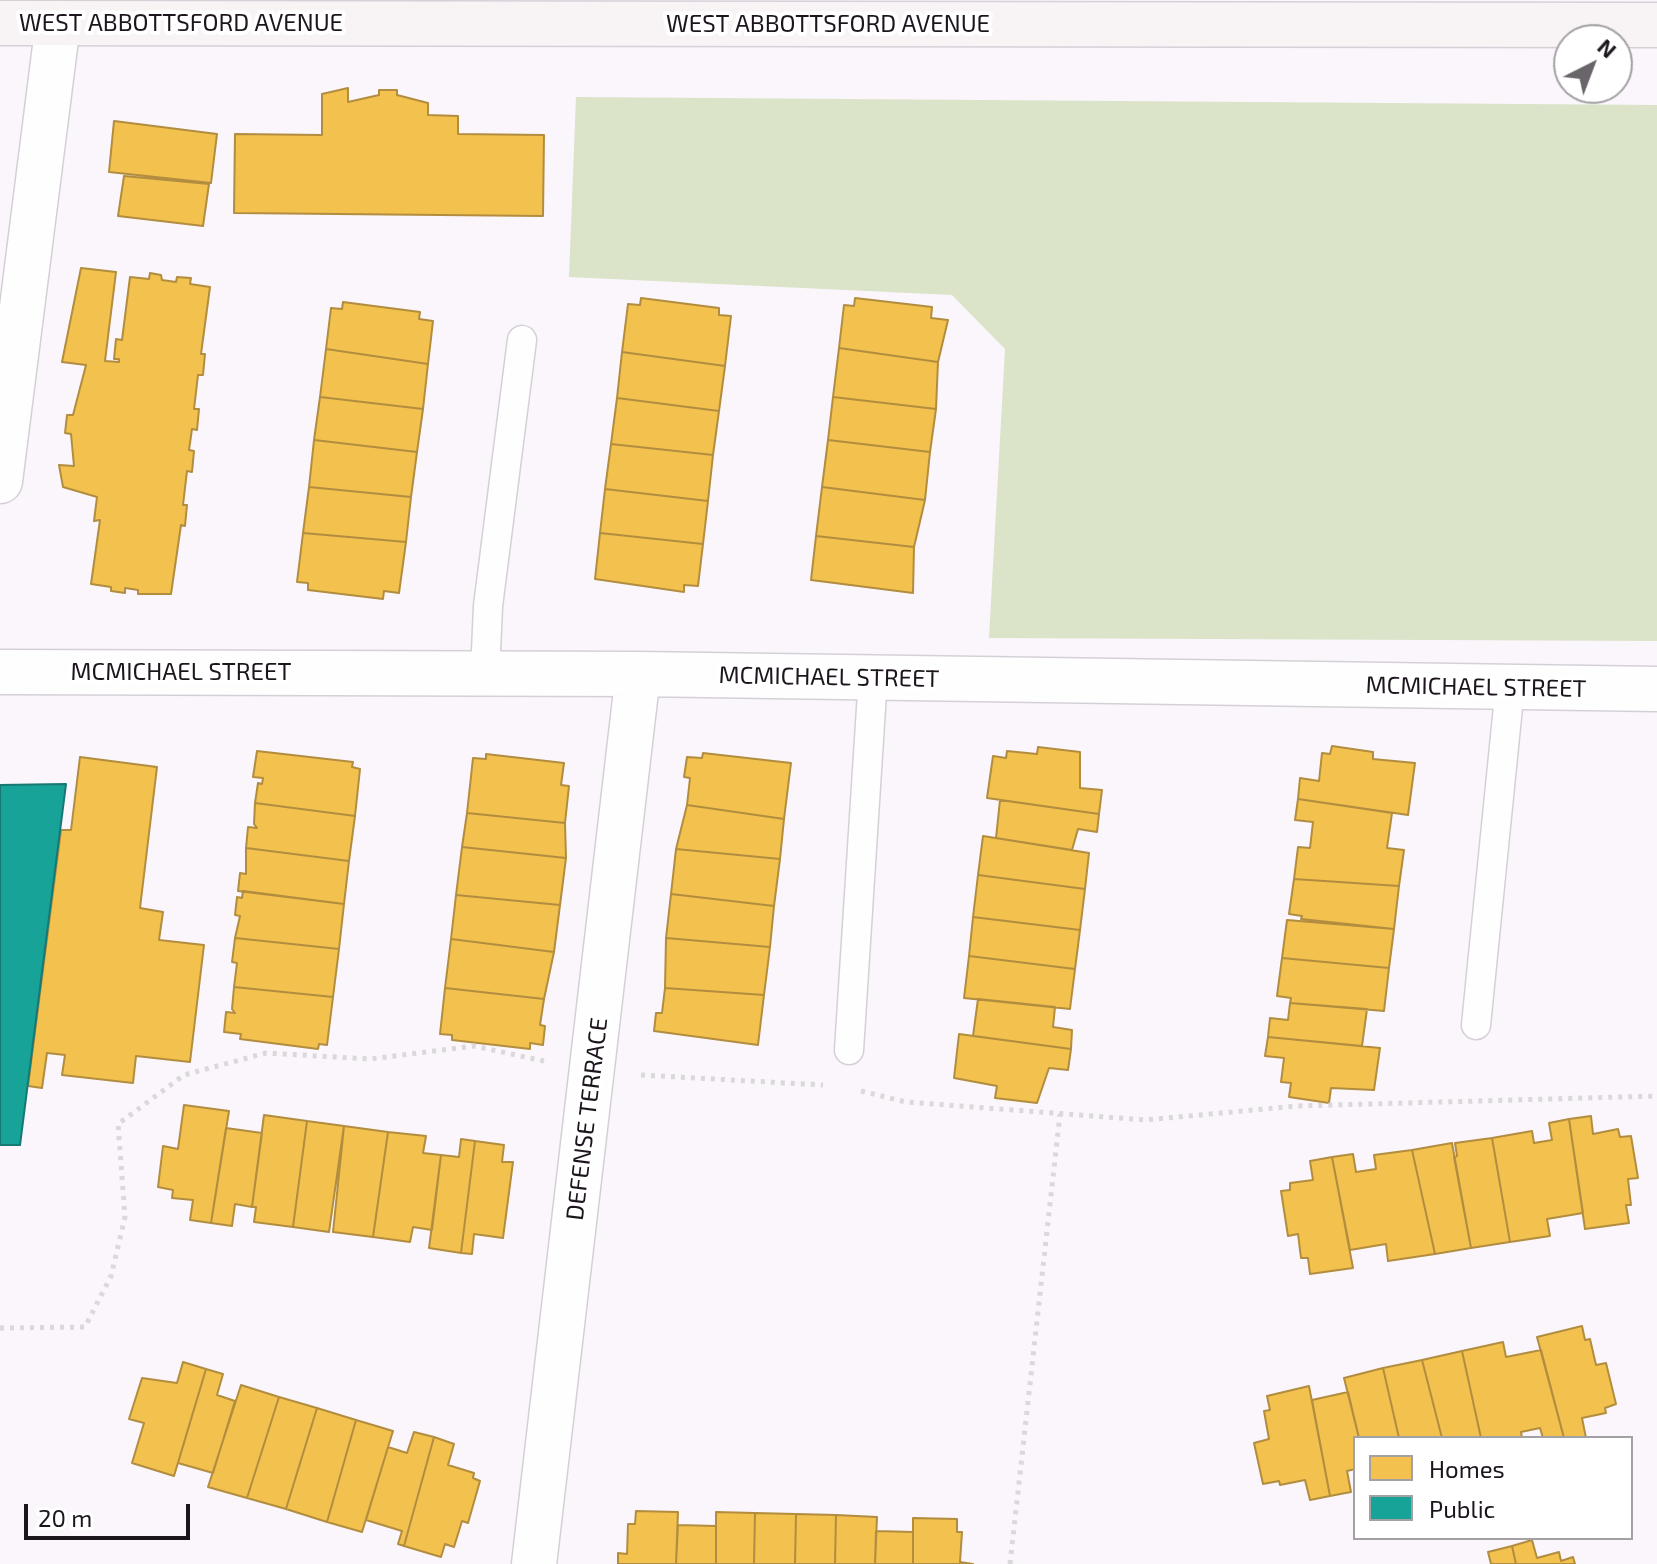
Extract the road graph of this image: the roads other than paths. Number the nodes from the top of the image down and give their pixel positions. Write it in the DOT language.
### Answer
graph roads {
  1 [pos="0,23"];
  2 [pos="58,23"];
  3 [pos="1657,25"];
  4 [pos="522,340"];
  5 [pos="0,481"];
  6 [pos="0,672"];
  7 [pos="485,674"];
  8 [pos="638,674"];
  9 [pos="873,677"];
  10 [pos="1510,687"];
  11 [pos="1657,689"];
  12 [pos="1476,1025"];
  13 [pos="849,1050"];
  14 [pos="534,1564"];
  1 -- 2 [label="street, WEST ABBOTTSFORD AVENUE"];
  2 -- 3 [label="street, WEST ABBOTTSFORD AVENUE"];
  2 -- 5 [label="street"];
  4 -- 7 [label="lane"];
  6 -- 7 [label="street, MCMICHAEL STREET"];
  7 -- 8 [label="street, MCMICHAEL STREET"];
  8 -- 9 [label="street, MCMICHAEL STREET"];
  8 -- 14 [label="street, DEFENSE TERRACE"];
  9 -- 10 [label="street, MCMICHAEL STREET"];
  9 -- 13 [label="lane"];
  10 -- 11 [label="street, MCMICHAEL STREET"];
  10 -- 12 [label="lane"];
}
